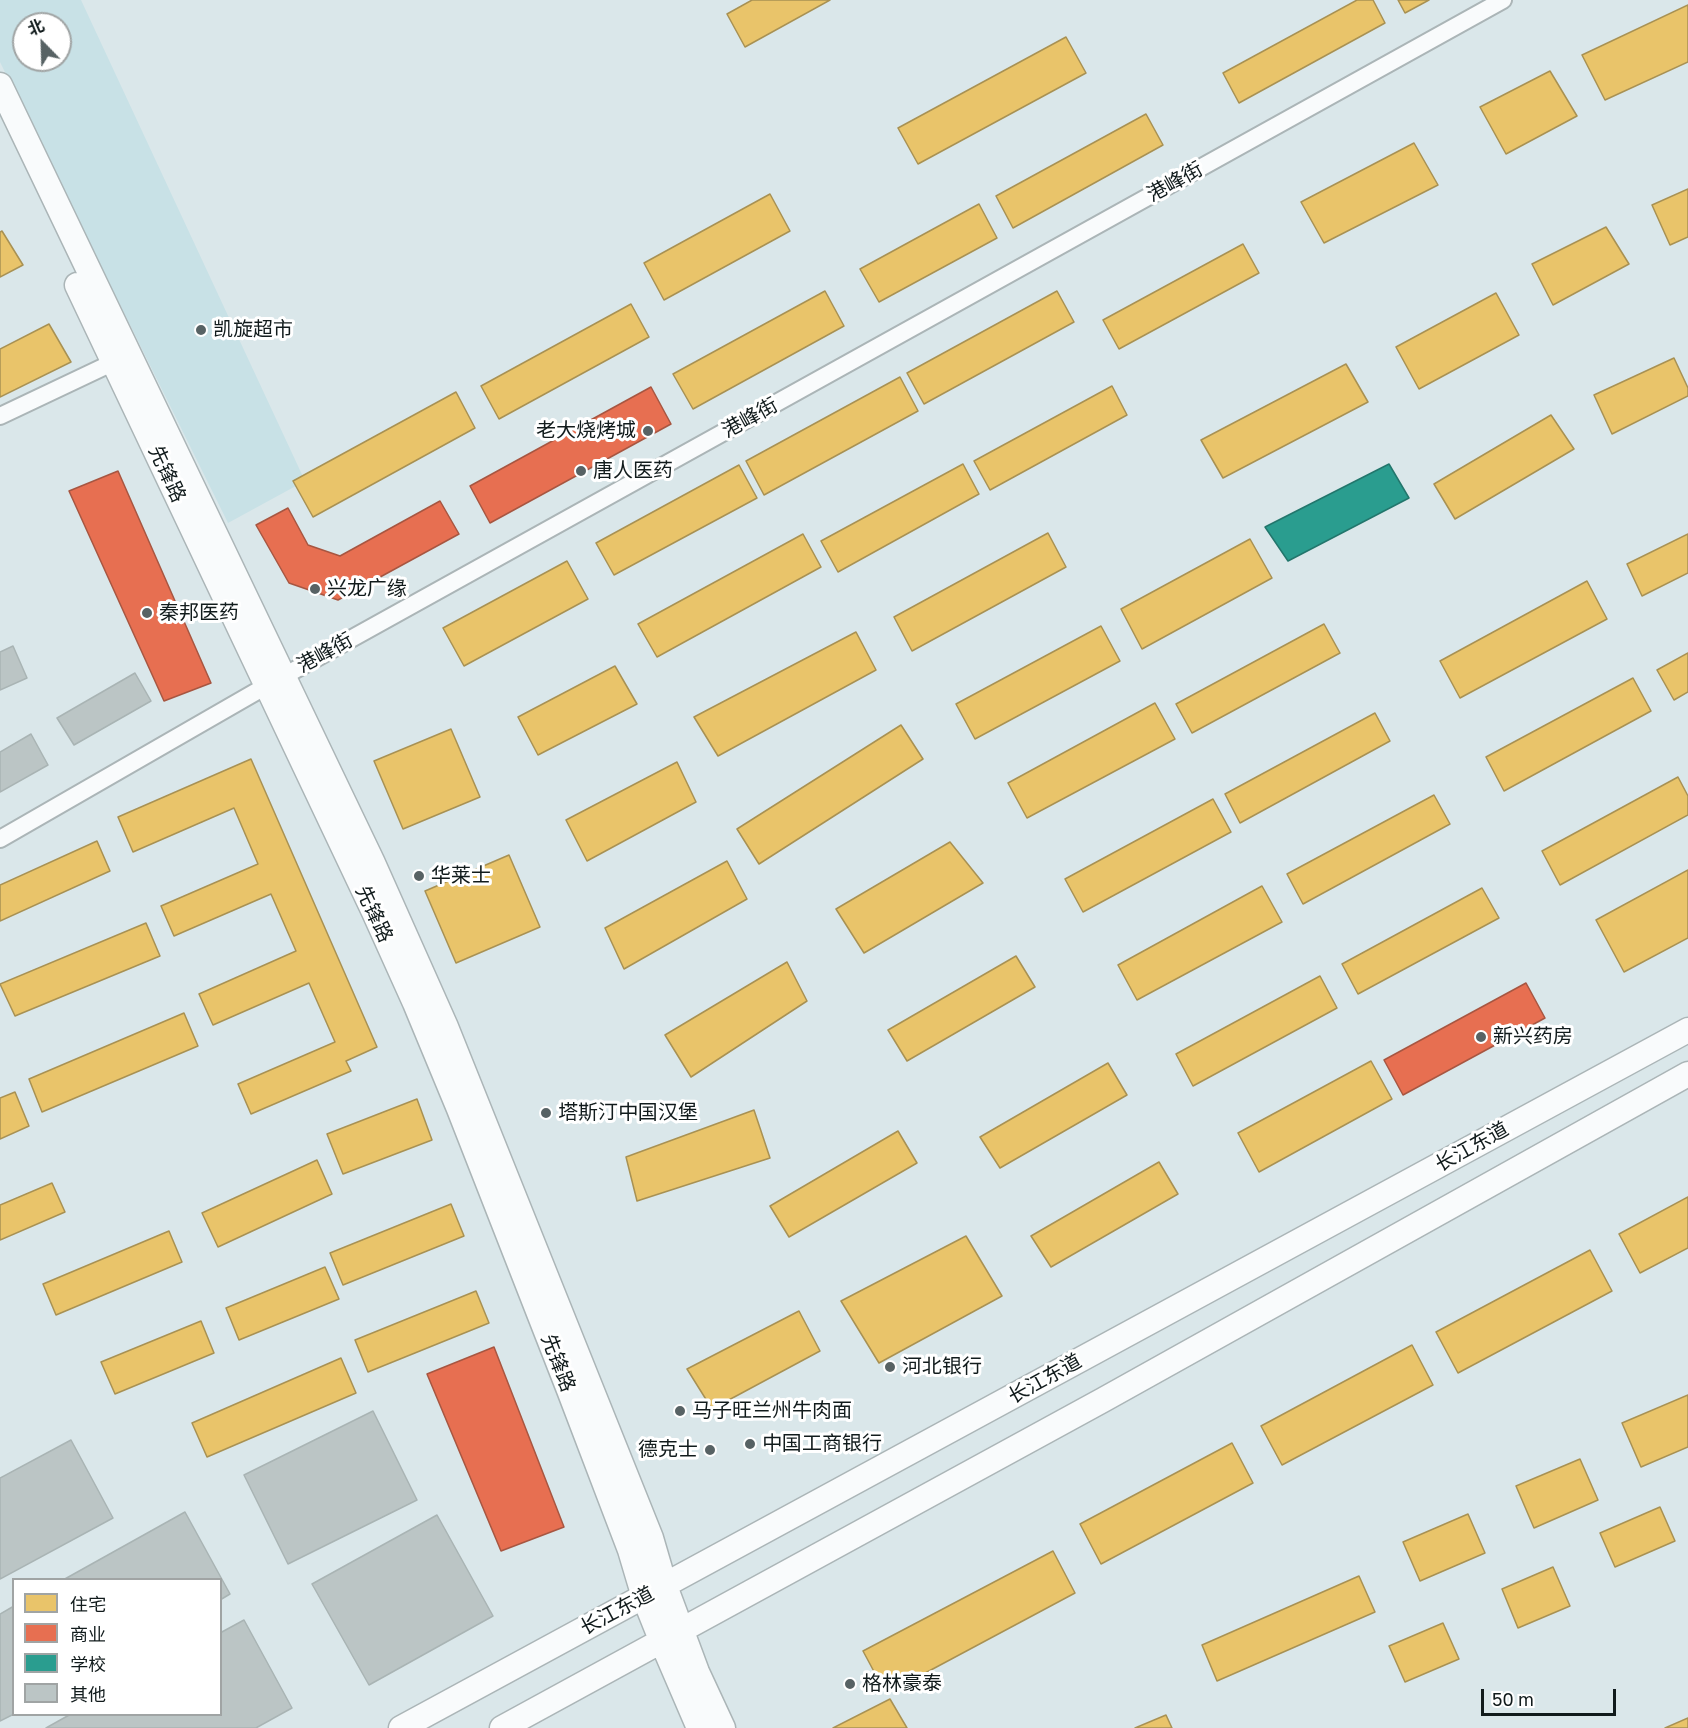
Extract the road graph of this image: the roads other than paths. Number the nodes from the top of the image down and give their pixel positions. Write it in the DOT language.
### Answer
graph roads {
  1 [pos="1503,0"];
  2 [pos="0,84"];
  3 [pos="0,121"];
  4 [pos="114,362"];
  5 [pos="0,416"];
  6 [pos="275,681"];
  7 [pos="0,839"];
  8 [pos="1688,1030"];
  9 [pos="1688,1074"];
  10 [pos="655,1591"];
  11 [pos="671,1636"];
  12 [pos="401,1728"];
  13 [pos="501,1728"];
  14 [pos="699,1728"];
  15 [pos="723,1728"];
  1 -- 6 [label="street, 港峰街"];
  2 -- 6 [label="main road"];
  3 -- 4 [label="main road, 先锋路"];
  4 -- 5 [label="street"];
  4 -- 6 [label="main road, 先锋路"];
  6 -- 7 [label="street, 港峰街"];
  6 -- 10 [label="main road, 先锋路"];
  8 -- 10 [label="main road, 长江东道"];
  9 -- 11 [label="main road, 长江东道"];
  10 -- 11 [label="main road, 先锋路"];
  10 -- 12 [label="main road, 长江东道"];
  11 -- 13 [label="main road, 长江东道"];
  11 -- 14 [label="main road, 先锋路"];
  11 -- 15 [label="main road"];
}
